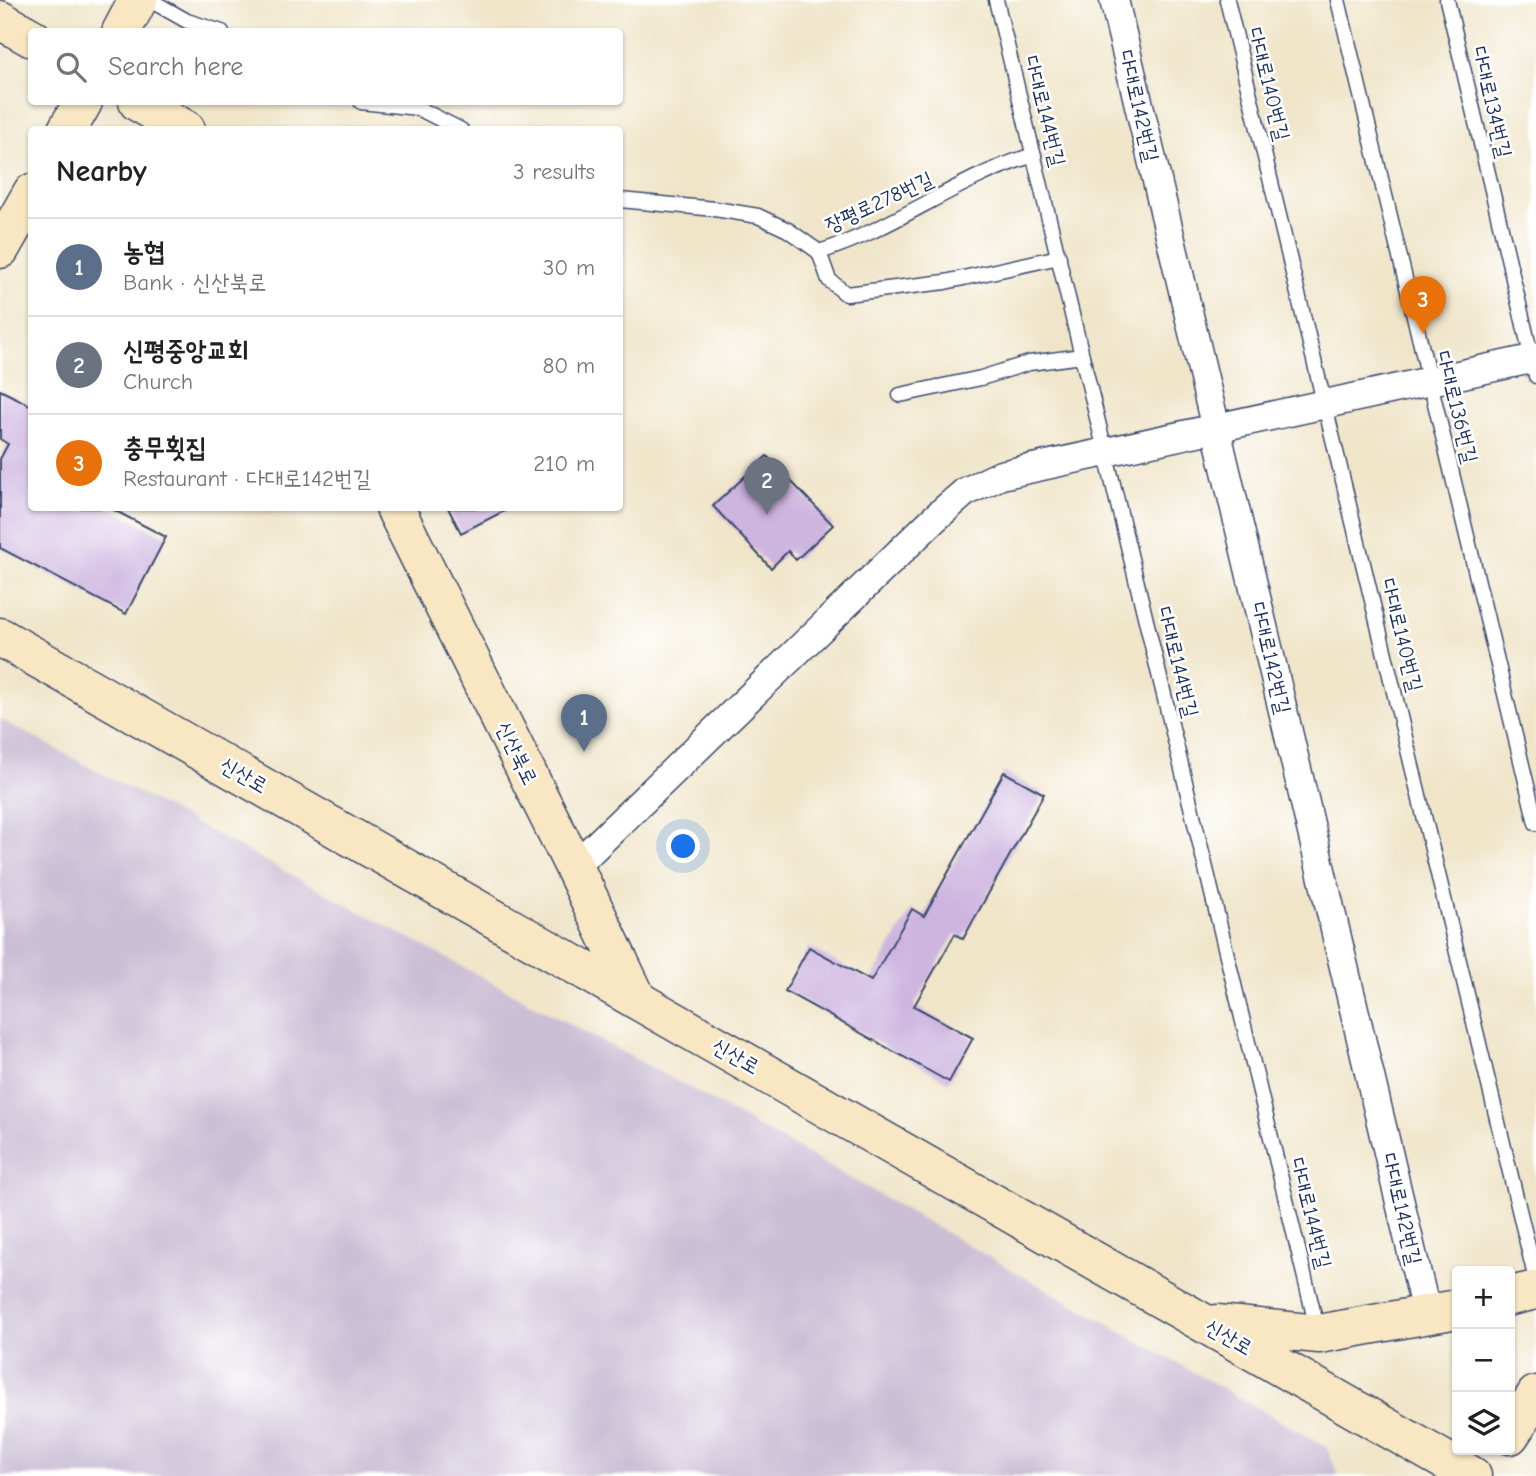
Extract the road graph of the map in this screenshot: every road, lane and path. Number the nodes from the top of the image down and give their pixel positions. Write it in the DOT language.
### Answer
graph roads {
  1 [pos="138,0"];
  2 [pos="150,0"];
  3 [pos="996,0"];
  4 [pos="1114,0"];
  5 [pos="1227,0"];
  6 [pos="1338,0"];
  7 [pos="1447,0"];
  8 [pos="0,20"];
  9 [pos="123,28"];
  10 [pos="209,28"];
  11 [pos="28,36"];
  12 [pos="81,105"];
  13 [pos="143,105"];
  14 [pos="390,105"];
  15 [pos="69,126"];
  16 [pos="179,126"];
  17 [pos="453,126"];
  18 [pos="1034,155"];
  19 [pos="28,200"];
  20 [pos="623,200"];
  21 [pos="0,249"];
  22 [pos="819,252"];
  23 [pos="1059,257"];
  24 [pos="1082,356"];
  25 [pos="1535,364"];
  26 [pos="1430,381"];
  27 [pos="900,395"];
  28 [pos="1325,404"];
  29 [pos="1216,428"];
  30 [pos="1106,452"];
  31 [pos="397,511"];
  32 [pos="0,637"];
  33 [pos="1536,823"];
  34 [pos="574,867"];
  35 [pos="637,999"];
  36 [pos="1536,1280"];
  37 [pos="1536,1290"];
  38 [pos="1515,1295"];
  39 [pos="1442,1312"];
  40 [pos="1205,1323"];
  41 [pos="1319,1334"];
  42 [pos="1536,1395"];
  43 [pos="1515,1427"];
  44 [pos="1497,1455"];
  45 [pos="1472,1476"];
  46 [pos="1483,1476"];
  1 -- 9 [label="street"];
  2 -- 10 [label="lane"];
  3 -- 18 [label="lane, 다대로144번길"];
  4 -- 29 [label="street, 다대로142번길"];
  5 -- 28 [label="lane, 다대로140번길"];
  6 -- 26 [label="lane, 다대로136번길"];
  7 -- 25 [label="lane, 다대로134번길"];
  8 -- 11 [label="street"];
  12 -- 15 [label="street"];
  13 -- 16 [label="street"];
  14 -- 17 [label="lane"];
  18 -- 22 [label="lane, 장평로278번길"];
  18 -- 23 [label="lane, 다대로144번길"];
  19 -- 21 [label="street"];
  20 -- 22 [label="lane, 장평로278번길"];
  22 -- 23 [label="lane"];
  23 -- 24 [label="lane, 다대로144번길"];
  24 -- 27 [label="lane"];
  24 -- 30 [label="lane, 다대로144번길"];
  25 -- 26 [label="street"];
  26 -- 28 [label="street"];
  26 -- 33 [label="lane, 다대로136번길"];
  28 -- 29 [label="street"];
  28 -- 36 [label="lane, 다대로140번길"];
  29 -- 30 [label="street"];
  29 -- 39 [label="street, 다대로142번길"];
  30 -- 34 [label="street"];
  30 -- 41 [label="lane, 다대로144번길"];
  31 -- 34 [label="street, 신산북로"];
  32 -- 35 [label="street, 신산로"];
  34 -- 35 [label="street, 신산북로"];
  35 -- 40 [label="street, 신산로"];
  37 -- 38 [label="street"];
  39 -- 41 [label="street"];
  40 -- 41 [label="street"];
  40 -- 45 [label="street, 신산로"];
  42 -- 43 [label="street"];
  44 -- 46 [label="street"];
}
